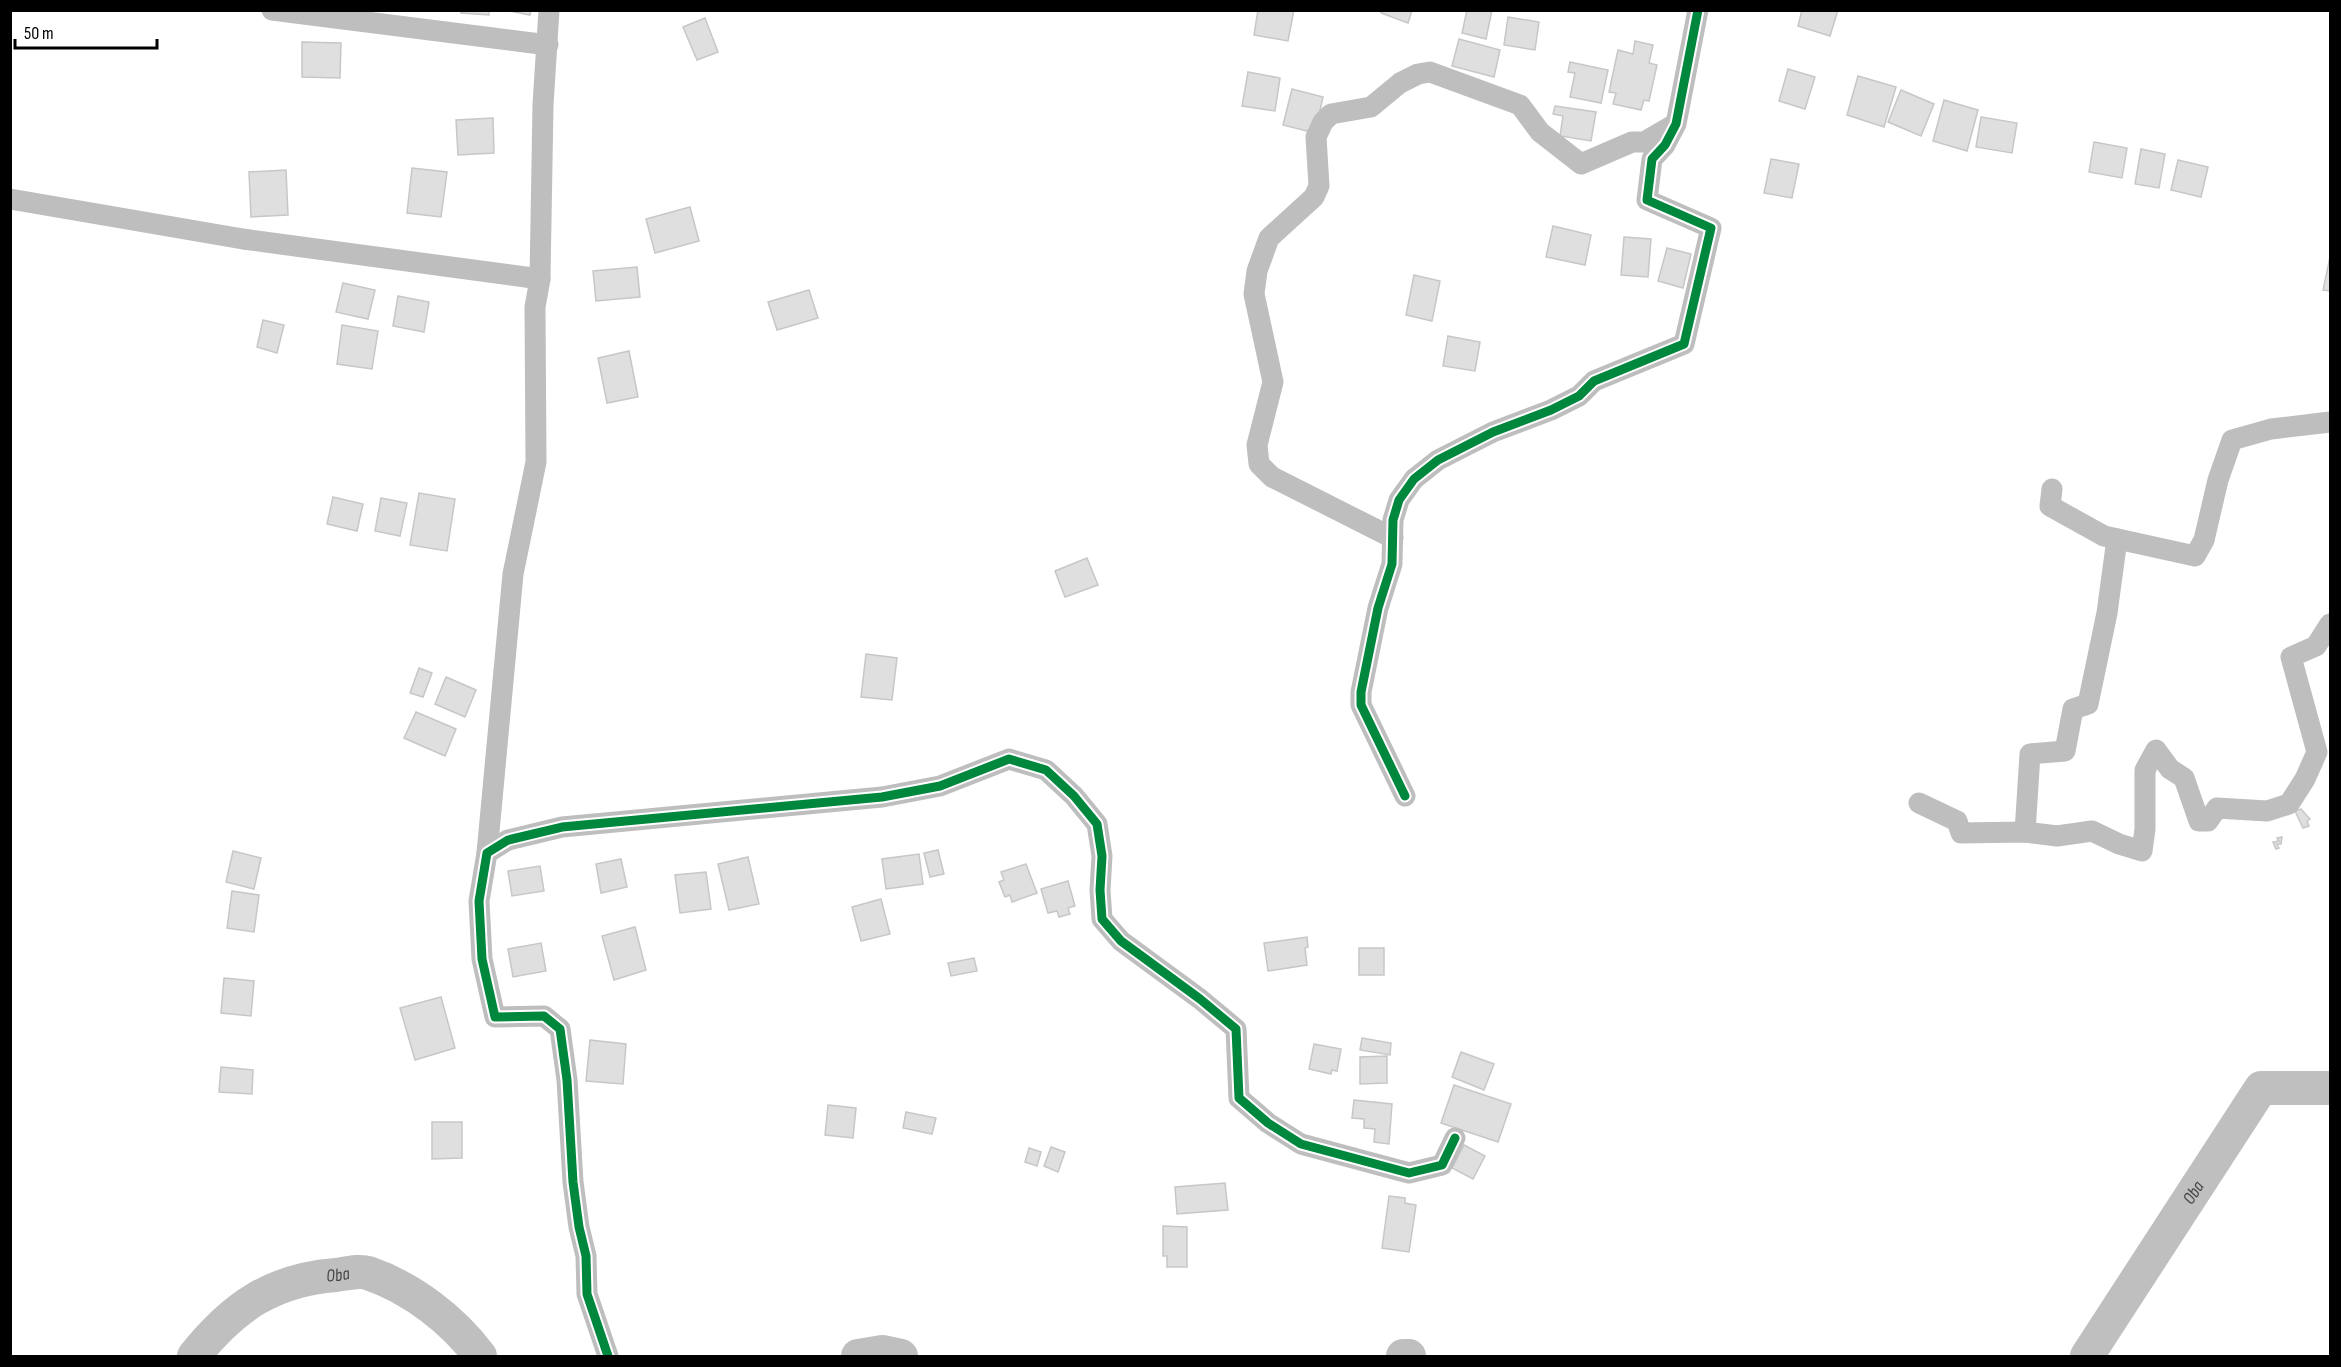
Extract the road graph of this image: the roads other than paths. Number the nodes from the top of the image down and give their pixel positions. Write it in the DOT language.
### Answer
graph roads {
  1 [pos="272,10"];
  2 [pos="549,10"];
  3 [pos="1698,10"];
  4 [pos="548,45"];
  5 [pos="1676,124"];
  6 [pos="10,199"];
  7 [pos="540,279"];
  8 [pos="2331,422"];
  9 [pos="2052,489"];
  10 [pos="1393,538"];
  11 [pos="2117,539"];
  12 [pos="2331,624"];
  13 [pos="1405,796"];
  14 [pos="1919,803"];
  15 [pos="2025,832"];
  16 [pos="487,853"];
  17 [pos="1455,1138"];
  18 [pos="608,1356"];
  1 -- 4 [label="street"];
  2 -- 4 [label="street"];
  3 -- 5 [label="street"];
  4 -- 7 [label="street"];
  5 -- 10 [label="street"];
  5 -- 10 [label="street"];
  6 -- 7 [label="street"];
  7 -- 16 [label="street"];
  8 -- 11 [label="street"];
  9 -- 11 [label="street"];
  10 -- 13 [label="street"];
  11 -- 15 [label="street"];
  12 -- 15 [label="street"];
  14 -- 15 [label="street"];
  16 -- 17 [label="street"];
  16 -- 18 [label="street"];
}
